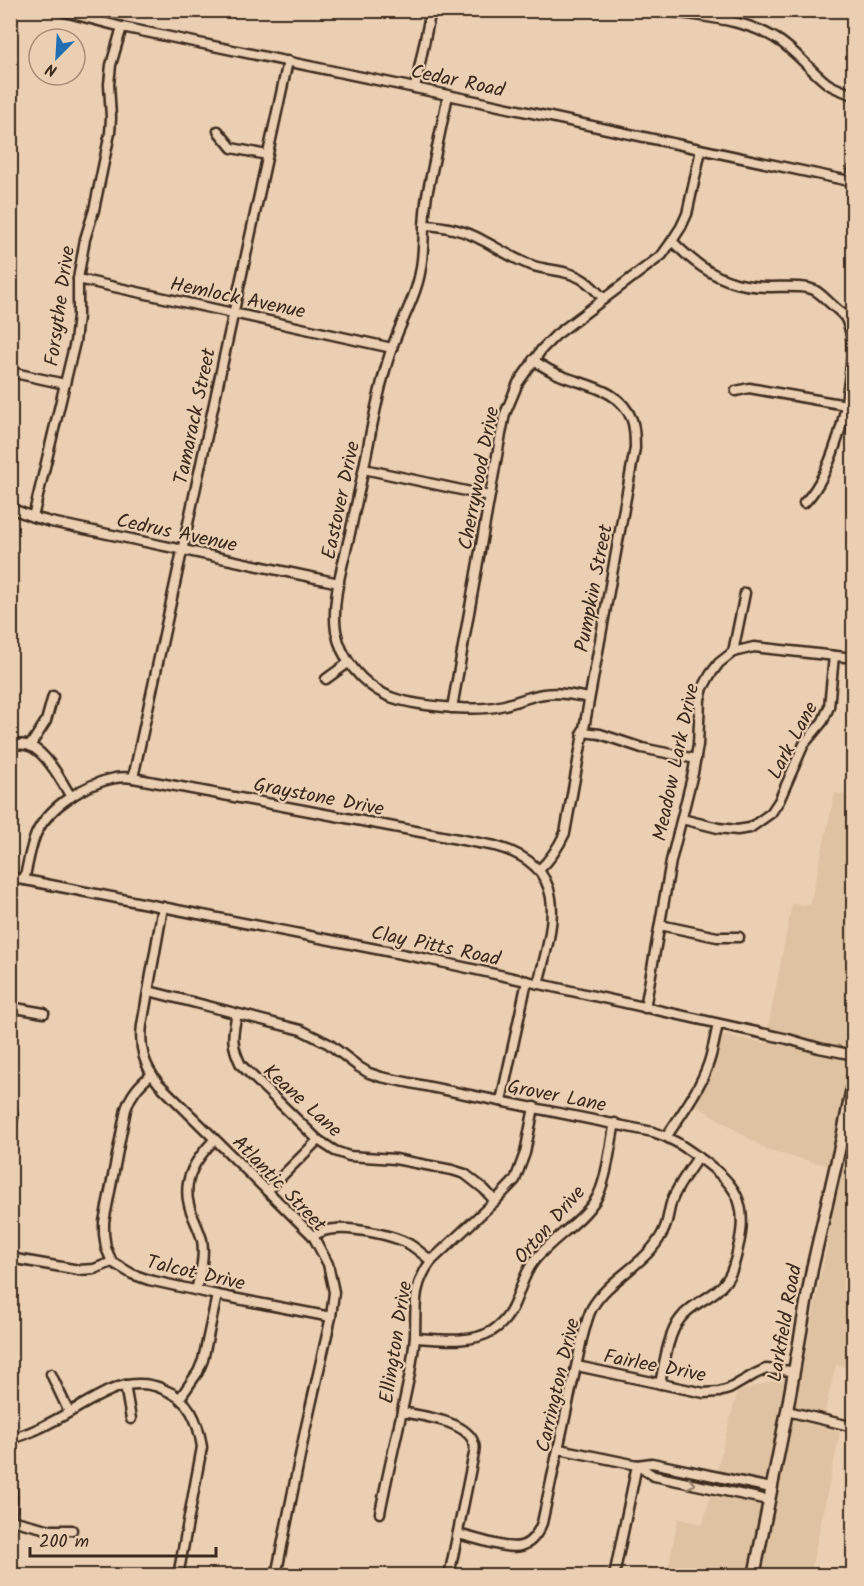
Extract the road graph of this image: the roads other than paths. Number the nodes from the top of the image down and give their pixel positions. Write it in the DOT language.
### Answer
graph roads {
  1 [pos="57,10"];
  2 [pos="431,10"];
  3 [pos="662,10"];
  4 [pos="122,27"];
  5 [pos="288,61"];
  6 [pos="416,88"];
  7 [pos="448,95"];
  8 [pos="854,95"];
  9 [pos="218,131"];
  10 [pos="701,150"];
  11 [pos="267,156"];
  12 [pos="854,166"];
  13 [pos="852,181"];
  14 [pos="424,225"];
  15 [pos="672,241"];
  16 [pos="78,279"];
  17 [pos="604,299"];
  18 [pos="234,313"];
  19 [pos="392,348"];
  20 [pos="533,360"];
  21 [pos="10,372"];
  22 [pos="65,384"];
  23 [pos="736,391"];
  24 [pos="846,405"];
  25 [pos="364,470"];
  26 [pos="489,496"];
  27 [pos="804,503"];
  28 [pos="10,508"];
  29 [pos="33,517"];
  30 [pos="182,549"];
  31 [pos="339,583"];
  32 [pos="745,593"];
  33 [pos="733,652"];
  34 [pos="834,656"];
  35 [pos="854,658"];
  36 [pos="348,663"];
  37 [pos="326,679"];
  38 [pos="53,696"];
  39 [pos="589,698"];
  40 [pos="452,708"];
  41 [pos="582,732"];
  42 [pos="10,744"];
  43 [pos="30,746"];
  44 [pos="696,759"];
  45 [pos="133,777"];
  46 [pos="70,797"];
  47 [pos="682,819"];
  48 [pos="539,870"];
  49 [pos="10,877"];
  50 [pos="24,880"];
  51 [pos="163,907"];
  52 [pos="660,925"];
  53 [pos="739,937"];
  54 [pos="527,981"];
  55 [pos="538,984"];
  56 [pos="149,991"];
  57 [pos="10,1007"];
  58 [pos="645,1008"];
  59 [pos="44,1013"];
  60 [pos="237,1014"];
  61 [pos="718,1024"];
  62 [pos="854,1055"];
  63 [pos="151,1075"];
  64 [pos="854,1078"];
  65 [pos="501,1101"];
  66 [pos="10,1102"];
  67 [pos="534,1107"];
  68 [pos="615,1123"];
  69 [pos="10,1132"];
  70 [pos="667,1136"];
  71 [pos="214,1140"];
  72 [pos="318,1140"];
  73 [pos="698,1157"];
  74 [pos="267,1191"];
  75 [pos="495,1201"];
  76 [pos="313,1236"];
  77 [pos="10,1258"];
  78 [pos="431,1261"];
  79 [pos="112,1262"];
  80 [pos="196,1290"];
  81 [pos="217,1295"];
  82 [pos="331,1317"];
  83 [pos="415,1338"];
  84 [pos="577,1366"];
  85 [pos="793,1371"];
  86 [pos="51,1374"];
  87 [pos="660,1384"];
  88 [pos="125,1385"];
  89 [pos="180,1398"];
  90 [pos="787,1411"];
  91 [pos="69,1412"];
  92 [pos="402,1412"];
  93 [pos="131,1419"];
  94 [pos="854,1427"];
  95 [pos="10,1439"];
  96 [pos="559,1449"];
  97 [pos="637,1465"];
  98 [pos="725,1478"];
  99 [pos="10,1480"];
  100 [pos="771,1488"];
  101 [pos="723,1490"];
  102 [pos="768,1500"];
  103 [pos="380,1513"];
  104 [pos="11,1520"];
  105 [pos="72,1530"];
  106 [pos="458,1534"];
  107 [pos="178,1575"];
  108 [pos="276,1575"];
  109 [pos="449,1575"];
  110 [pos="614,1575"];
  111 [pos="754,1575"];
  1 -- 4 [label="street, Cedar Road"];
  2 -- 6 [label="street"];
  3 -- 8 [label="street"];
  4 -- 5 [label="street, Cedar Road"];
  4 -- 16 [label="street, Forsythe Drive"];
  5 -- 6 [label="street, Cedar Road"];
  5 -- 11 [label="street, Tamarack Street"];
  6 -- 7 [label="street, Cedar Road"];
  7 -- 10 [label="street, Cedar Road"];
  7 -- 14 [label="street, Eastover Drive"];
  9 -- 11 [label="street"];
  10 -- 13 [label="street, Cedar Road"];
  10 -- 15 [label="street, Cherrywood Drive"];
  11 -- 18 [label="street, Tamarack Street"];
  12 -- 13 [label="street"];
  14 -- 17 [label="street"];
  14 -- 19 [label="street, Eastover Drive"];
  15 -- 17 [label="street, Cherrywood Drive"];
  15 -- 24 [label="street"];
  16 -- 18 [label="street, Hemlock Avenue"];
  16 -- 22 [label="street, Forsythe Drive"];
  17 -- 20 [label="street, Cherrywood Drive"];
  18 -- 19 [label="street, Hemlock Avenue"];
  18 -- 30 [label="street, Tamarack Street"];
  19 -- 25 [label="street, Eastover Drive"];
  20 -- 26 [label="street, Cherrywood Drive"];
  20 -- 39 [label="street, Pumpkin Street"];
  21 -- 22 [label="street"];
  22 -- 29 [label="street, Forsythe Drive"];
  23 -- 24 [label="street"];
  24 -- 27 [label="street"];
  25 -- 26 [label="street"];
  25 -- 31 [label="street, Eastover Drive"];
  26 -- 40 [label="street, Cherrywood Drive"];
  28 -- 29 [label="street, Cedrus Avenue"];
  29 -- 30 [label="street, Cedrus Avenue"];
  30 -- 31 [label="street, Cedrus Avenue"];
  30 -- 45 [label="street, Tamarack Street"];
  31 -- 36 [label="street, Eastover Drive"];
  32 -- 33 [label="street"];
  33 -- 34 [label="street"];
  33 -- 44 [label="street, Meadow Lark Drive"];
  34 -- 35 [label="street"];
  34 -- 47 [label="street, Lark Lane"];
  36 -- 37 [label="street"];
  36 -- 40 [label="street, Eastover Drive"];
  38 -- 43 [label="street"];
  39 -- 40 [label="street, Eastover Drive"];
  39 -- 41 [label="street, Pumpkin Street"];
  41 -- 44 [label="street"];
  41 -- 48 [label="street, Pumpkin Street"];
  42 -- 43 [label="street"];
  43 -- 46 [label="street"];
  44 -- 47 [label="street, Meadow Lark Drive"];
  45 -- 46 [label="street, Graystone Drive"];
  45 -- 48 [label="street, Graystone Drive"];
  46 -- 50 [label="street, Graystone Drive"];
  47 -- 52 [label="street, Meadow Lark Drive"];
  48 -- 55 [label="street"];
  49 -- 50 [label="street, Clay Pitts Road"];
  50 -- 51 [label="street, Clay Pitts Road"];
  51 -- 54 [label="street, Clay Pitts Road"];
  51 -- 56 [label="street, Atlantic Street"];
  52 -- 53 [label="street"];
  52 -- 58 [label="street, Meadow Lark Drive"];
  54 -- 55 [label="street, Clay Pitts Road"];
  54 -- 65 [label="street"];
  55 -- 58 [label="street, Clay Pitts Road"];
  56 -- 60 [label="street, Grover Lane"];
  56 -- 63 [label="street, Atlantic Street"];
  57 -- 59 [label="street"];
  58 -- 61 [label="street, Clay Pitts Road"];
  60 -- 65 [label="street, Grover Lane"];
  60 -- 72 [label="street, Keane Lane"];
  61 -- 62 [label="street, Clay Pitts Road"];
  61 -- 70 [label="street"];
  63 -- 71 [label="street, Atlantic Street"];
  63 -- 79 [label="street"];
  64 -- 85 [label="main road, Larkfield Road"];
  65 -- 67 [label="street, Grover Lane"];
  66 -- 69 [label="street"];
  67 -- 68 [label="street, Grover Lane"];
  67 -- 75 [label="street, Ellington Drive"];
  68 -- 70 [label="street, Grover Lane"];
  68 -- 83 [label="street, Orton Drive"];
  70 -- 73 [label="street, Grover Lane"];
  71 -- 74 [label="street, Atlantic Street"];
  71 -- 80 [label="street"];
  72 -- 74 [label="street"];
  72 -- 75 [label="street, Keane Lane"];
  73 -- 84 [label="street, Carrington Drive"];
  73 -- 87 [label="street, Grover Lane"];
  74 -- 76 [label="street, Atlantic Street"];
  75 -- 78 [label="street, Ellington Drive"];
  76 -- 78 [label="street"];
  76 -- 82 [label="street, Atlantic Street"];
  77 -- 79 [label="street"];
  78 -- 83 [label="street, Ellington Drive"];
  79 -- 80 [label="street, Talcot Drive"];
  80 -- 81 [label="street, Talcot Drive"];
  81 -- 82 [label="street, Talcot Drive"];
  81 -- 89 [label="street"];
  82 -- 108 [label="street, Atlantic Street"];
  83 -- 92 [label="street, Ellington Drive"];
  84 -- 87 [label="street, Fairlee Drive"];
  84 -- 96 [label="street, Carrington Drive"];
  85 -- 87 [label="street, Fairlee Drive"];
  85 -- 90 [label="main road, Larkfield Road"];
  86 -- 91 [label="street"];
  88 -- 89 [label="street"];
  88 -- 91 [label="street"];
  88 -- 93 [label="street"];
  89 -- 107 [label="street"];
  90 -- 94 [label="street"];
  90 -- 100 [label="main road, Larkfield Road"];
  91 -- 95 [label="street"];
  92 -- 103 [label="street, Ellington Drive"];
  92 -- 106 [label="street"];
  96 -- 97 [label="street"];
  96 -- 106 [label="street, Carrington Drive"];
  97 -- 98 [label="street"];
  97 -- 101 [label="street, one-way"];
  97 -- 110 [label="street"];
  98 -- 100 [label="street"];
  98 -- 101 [label="street"];
  99 -- 104 [label="street"];
  100 -- 102 [label="main road, Larkfield Road"];
  101 -- 102 [label="street"];
  102 -- 111 [label="main road, Larkfield Road"];
  104 -- 105 [label="street"];
  106 -- 109 [label="street"];
}
